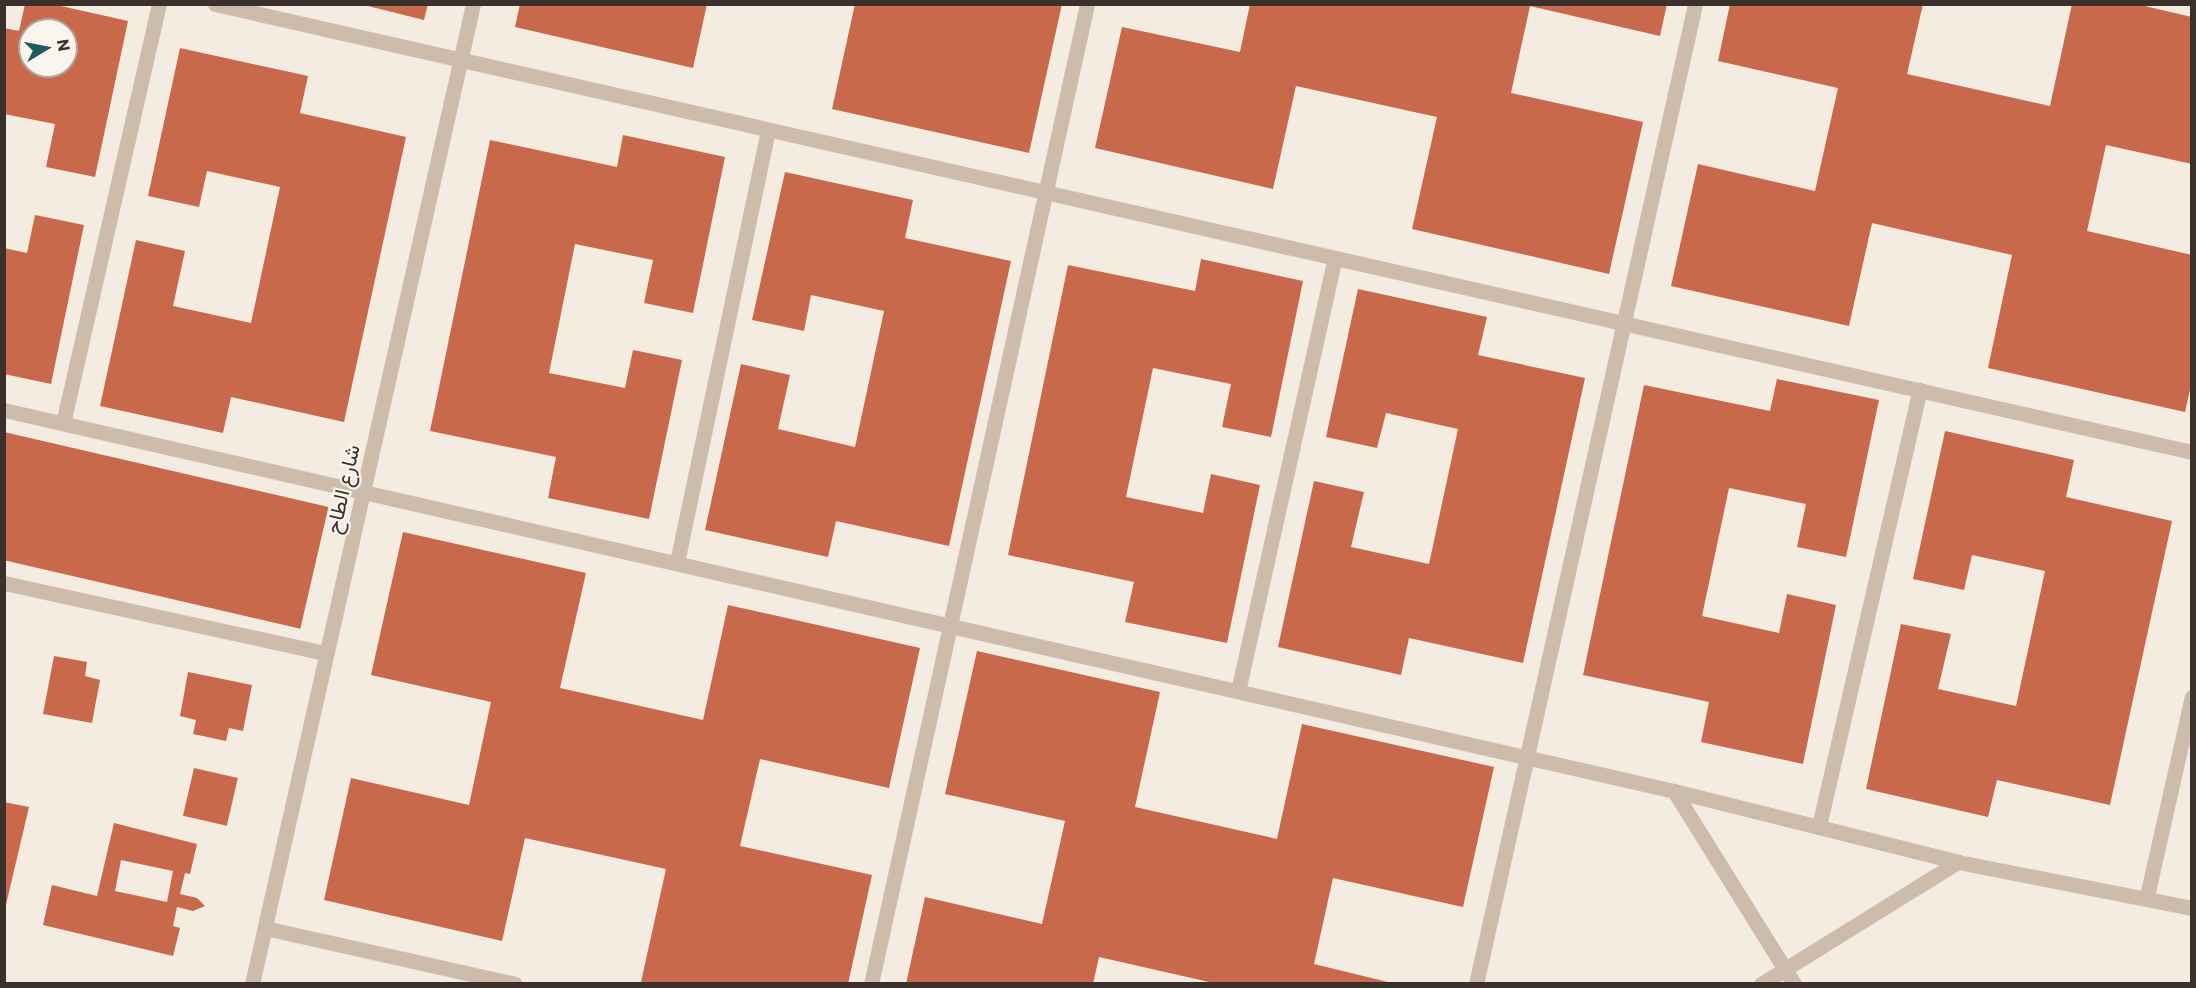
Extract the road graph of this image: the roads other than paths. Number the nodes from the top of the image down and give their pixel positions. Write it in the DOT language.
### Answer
graph roads {
  1 [pos="159,4"];
  2 [pos="215,4"];
  3 [pos="472,4"];
  4 [pos="1087,4"];
  5 [pos="1695,4"];
  6 [pos="460,60"];
  7 [pos="768,129"];
  8 [pos="1045,192"];
  9 [pos="1335,258"];
  10 [pos="1624,323"];
  11 [pos="1920,390"];
  12 [pos="4,410"];
  13 [pos="63,423"];
  14 [pos="2192,452"];
  15 [pos="363,491"];
  16 [pos="677,562"];
  17 [pos="4,583"];
  18 [pos="950,625"];
  19 [pos="326,653"];
  20 [pos="1238,691"];
  21 [pos="2192,697"];
  22 [pos="1527,757"];
  23 [pos="1674,790"];
  24 [pos="1818,826"];
  25 [pos="1958,862"];
  26 [pos="2147,896"];
  27 [pos="2192,908"];
  28 [pos="265,928"];
  29 [pos="1784,969"];
  30 [pos="252,984"];
  31 [pos="515,984"];
  32 [pos="871,984"];
  33 [pos="1476,984"];
  34 [pos="1761,984"];
  35 [pos="1794,984"];
  1 -- 13 [label="street"];
  2 -- 6 [label="street"];
  3 -- 6 [label="street, شارع الطاح"];
  4 -- 8 [label="street"];
  5 -- 10 [label="street"];
  6 -- 7 [label="street"];
  6 -- 15 [label="street, شارع الطاح"];
  7 -- 8 [label="street"];
  7 -- 16 [label="street"];
  8 -- 9 [label="street"];
  8 -- 18 [label="street"];
  9 -- 10 [label="street"];
  9 -- 20 [label="street"];
  10 -- 11 [label="street"];
  10 -- 22 [label="street"];
  11 -- 14 [label="street"];
  11 -- 24 [label="street"];
  12 -- 13 [label="street"];
  13 -- 15 [label="street"];
  15 -- 16 [label="street"];
  15 -- 19 [label="street, شارع الطاح"];
  16 -- 18 [label="street"];
  17 -- 19 [label="street"];
  18 -- 20 [label="street"];
  18 -- 32 [label="street"];
  19 -- 28 [label="street, شارع الطاح"];
  20 -- 22 [label="street"];
  21 -- 26 [label="street"];
  22 -- 23 [label="street"];
  22 -- 33 [label="street"];
  23 -- 24 [label="street"];
  23 -- 29 [label="street"];
  24 -- 25 [label="street"];
  25 -- 26 [label="street"];
  25 -- 29 [label="street"];
  26 -- 27 [label="street"];
  28 -- 30 [label="street, شارع الطاح"];
  28 -- 31 [label="street"];
  29 -- 34 [label="street"];
  29 -- 35 [label="street"];
}
